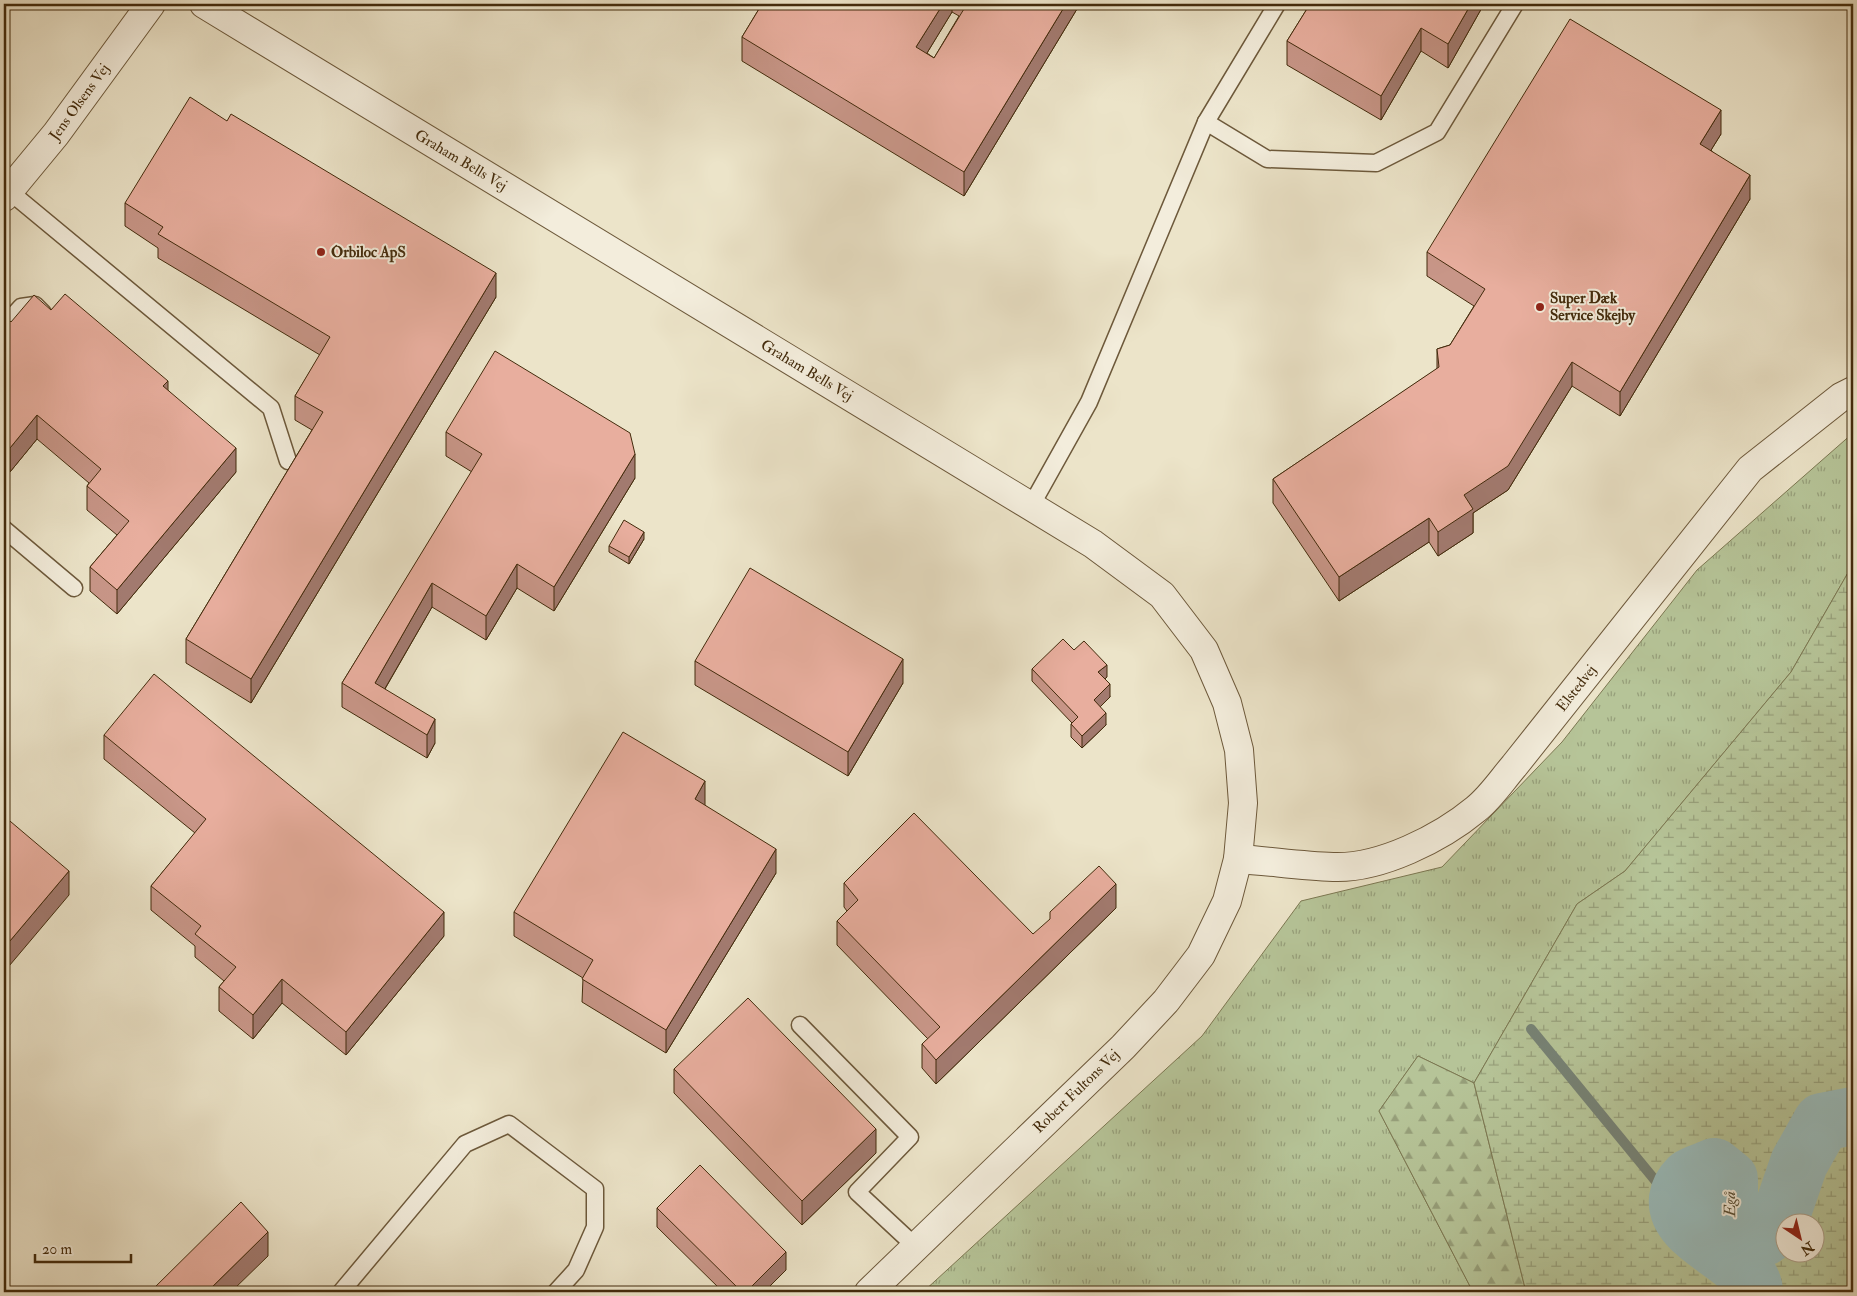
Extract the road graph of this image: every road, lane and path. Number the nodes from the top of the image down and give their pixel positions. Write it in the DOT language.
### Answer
graph roads {
  1 [pos="151,4"];
  2 [pos="204,4"];
  3 [pos="1277,4"];
  4 [pos="1515,4"];
  5 [pos="1206,122"];
  6 [pos="6,194"];
  7 [pos="50,319"];
  8 [pos="4,326"];
  9 [pos="1853,391"];
  10 [pos="288,461"];
  11 [pos="1031,506"];
  12 [pos="4,529"];
  13 [pos="74,588"];
  14 [pos="1238,859"];
  15 [pos="800,1025"];
  16 [pos="915,1246"];
  17 [pos="341,1292"];
  18 [pos="556,1292"];
  19 [pos="869,1292"];
  1 -- 6 [label="street, Jens Olsens Vej"];
  2 -- 11 [label="street, Graham Bells Vej"];
  3 -- 5 [label="lane"];
  4 -- 5 [label="lane"];
  5 -- 11 [label="lane"];
  6 -- 10 [label="lane"];
  7 -- 8 [label="lane"];
  9 -- 14 [label="street, Elstedvej"];
  11 -- 14 [label="street, Graham Bells Vej"];
  12 -- 13 [label="lane"];
  14 -- 16 [label="street, Robert Fultons Vej"];
  15 -- 16 [label="lane"];
  16 -- 19 [label="street, Robert Fultons Vej"];
  17 -- 18 [label="lane"];
}
